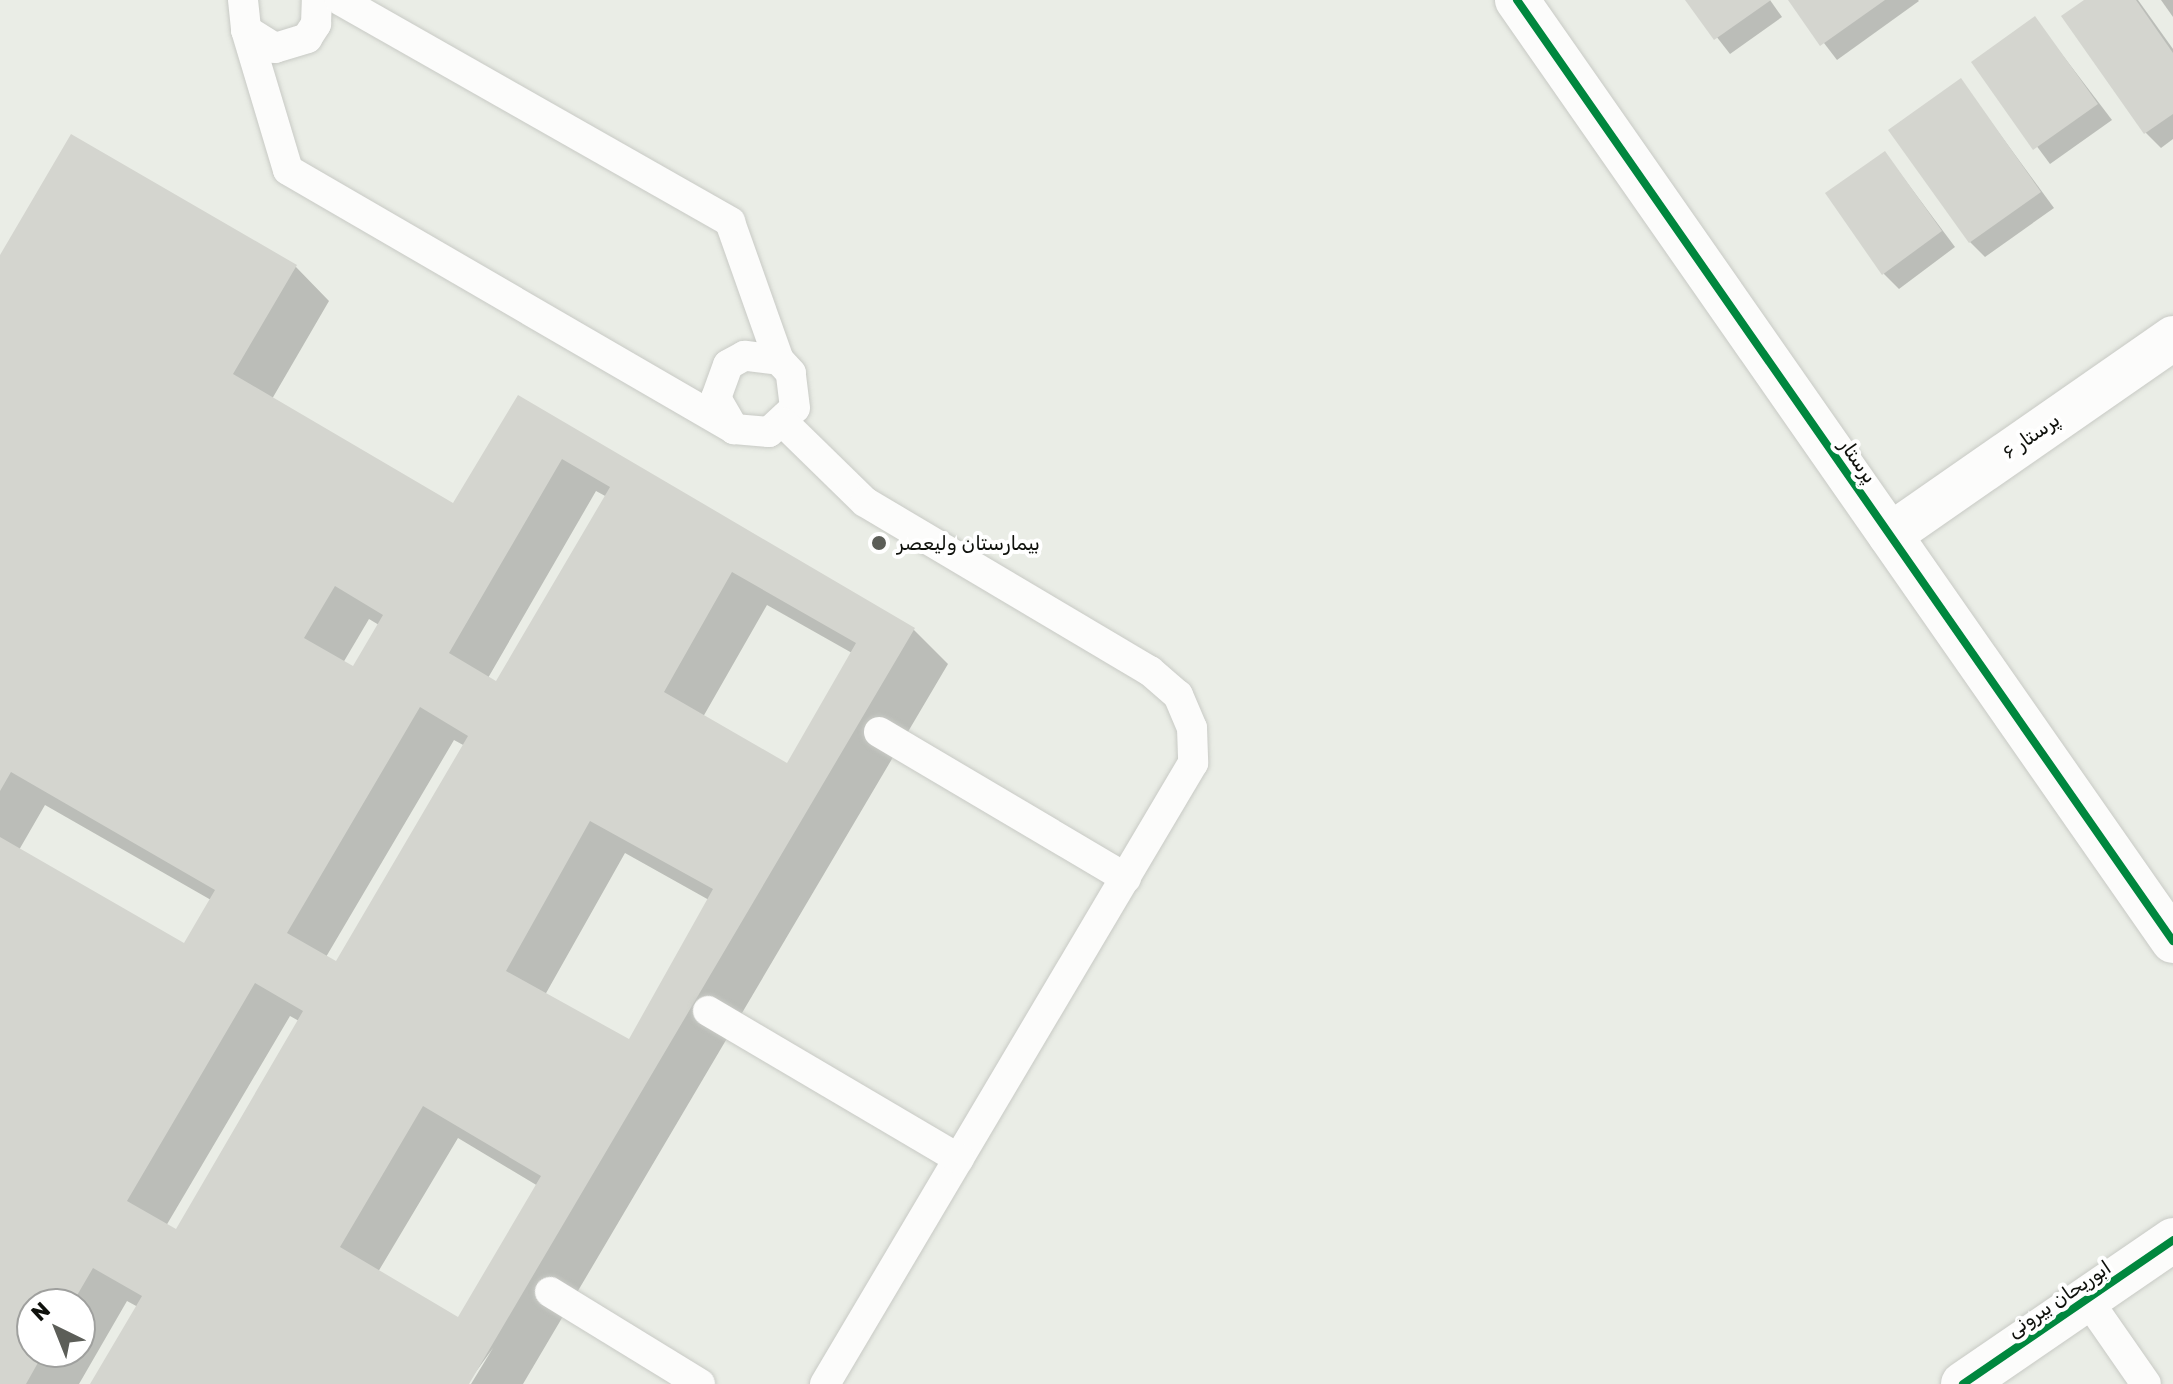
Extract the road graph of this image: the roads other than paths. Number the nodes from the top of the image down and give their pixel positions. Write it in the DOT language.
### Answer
graph roads {
  1 [pos="243,0"];
  2 [pos="317,0"];
  3 [pos="340,0"];
  4 [pos="1517,0"];
  5 [pos="246,30"];
  6 [pos="2173,338"];
  7 [pos="779,360"];
  8 [pos="784,423"];
  9 [pos="734,429"];
  10 [pos="1890,535"];
  11 [pos="879,732"];
  12 [pos="1126,878"];
  13 [pos="2173,941"];
  14 [pos="708,1011"];
  15 [pos="959,1159"];
  16 [pos="2173,1240"];
  17 [pos="550,1292"];
  18 [pos="2087,1299"];
  19 [pos="700,1384"];
  20 [pos="825,1384"];
  21 [pos="1963,1384"];
  22 [pos="2146,1384"];
  1 -- 5 [label="lane"];
  2 -- 5 [label="lane"];
  3 -- 7 [label="lane"];
  4 -- 10 [label="street, پرستار"];
  5 -- 9 [label="lane"];
  6 -- 10 [label="street, پرستار ۶"];
  7 -- 8 [label="lane"];
  7 -- 9 [label="lane"];
  8 -- 9 [label="lane"];
  8 -- 12 [label="lane"];
  10 -- 13 [label="street, پرستار"];
  11 -- 12 [label="lane"];
  12 -- 15 [label="lane"];
  14 -- 15 [label="lane"];
  15 -- 20 [label="lane"];
  16 -- 18 [label="street, ابوریحان بیرونی"];
  17 -- 19 [label="lane"];
  18 -- 21 [label="street, ابوریحان بیرونی"];
  18 -- 22 [label="lane"];
}
